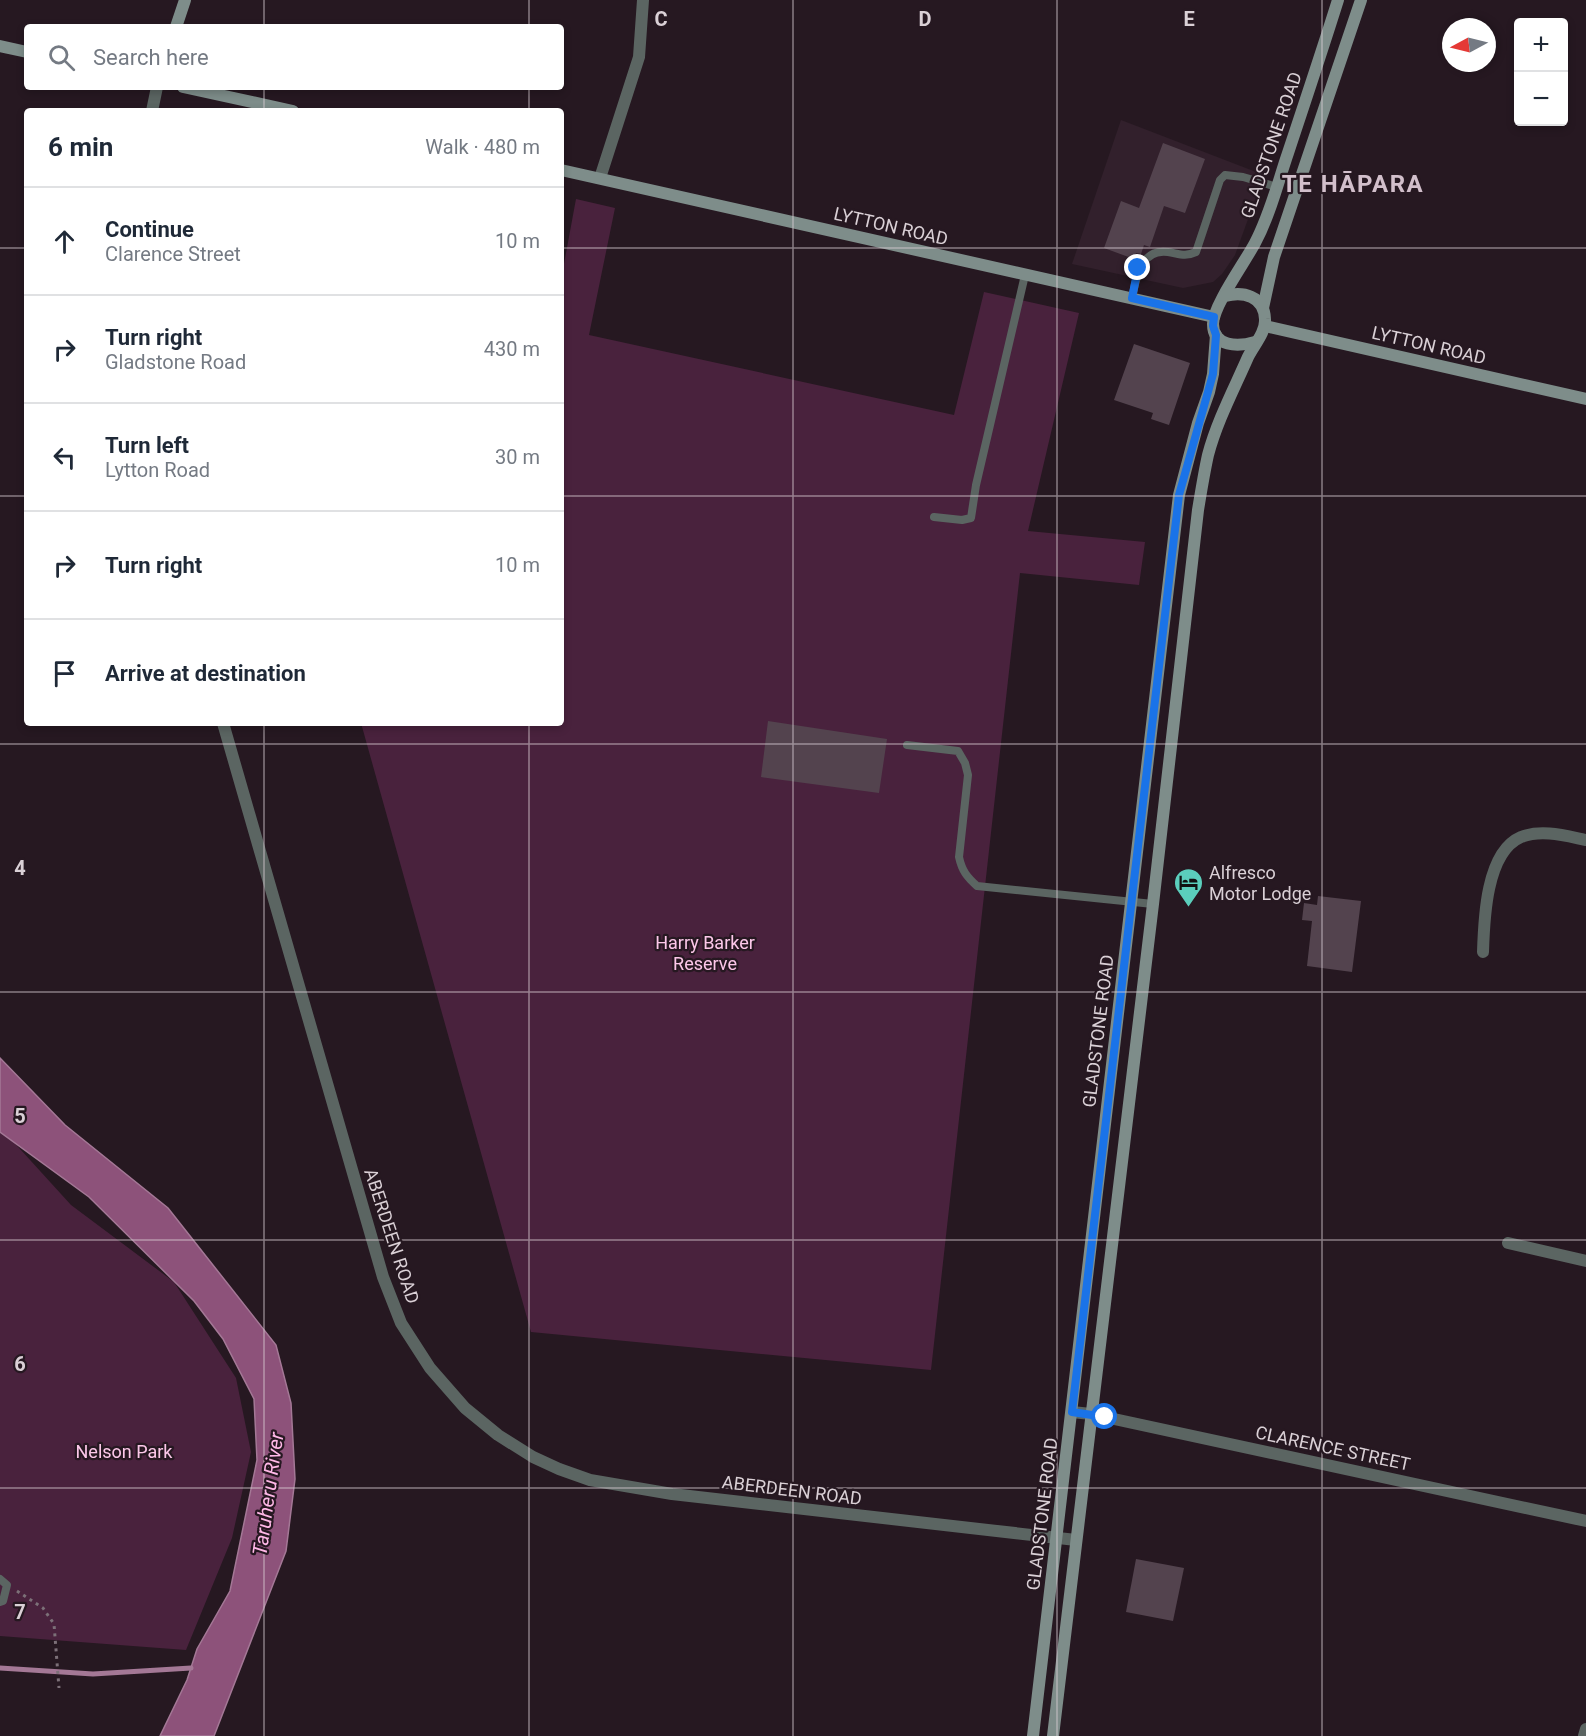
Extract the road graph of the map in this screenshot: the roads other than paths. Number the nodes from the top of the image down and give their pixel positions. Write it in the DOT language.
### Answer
graph roads {
  1 [pos="185,0"];
  2 [pos="643,0"];
  3 [pos="1338,0"];
  4 [pos="1361,0"];
  5 [pos="177,24"];
  6 [pos="0,46"];
  7 [pos="24,51"];
  8 [pos="156,90"];
  9 [pos="197,90"];
  10 [pos="153,108"];
  11 [pos="279,108"];
  12 [pos="564,171"];
  13 [pos="600,178"];
  14 [pos="1277,187"];
  15 [pos="1025,274"];
  16 [pos="1225,296"];
  17 [pos="1132,298"];
  18 [pos="1263,308"];
  19 [pos="1214,317"];
  20 [pos="1265,326"];
  21 [pos="1216,335"];
  22 [pos="1255,342"];
  23 [pos="1586,399"];
  24 [pos="934,517"];
  25 [pos="224,726"];
  26 [pos="907,745"];
  27 [pos="1586,840"];
  28 [pos="1131,901"];
  29 [pos="1153,904"];
  30 [pos="1483,952"];
  31 [pos="1508,1243"];
  32 [pos="1586,1261"];
  33 [pos="1072,1412"];
  34 [pos="1091,1414"];
  35 [pos="1586,1521"];
  36 [pos="1058,1538"];
  37 [pos="1076,1540"];
  38 [pos="3,1582"];
  39 [pos="0,1602"];
  40 [pos="1586,1729"];
  41 [pos="1033,1736"];
  42 [pos="1053,1736"];
  43 [pos="1584,1736"];
  1 -- 5 [label="main road"];
  2 -- 13 [label="street"];
  3 -- 14 [label="main road, GLADSTONE ROAD"];
  4 -- 18 [label="main road"];
  6 -- 7 [label="main road"];
  8 -- 10 [label="street"];
  9 -- 11 [label="main road"];
  12 -- 13 [label="main road, LYTTON ROAD"];
  13 -- 15 [label="main road, LYTTON ROAD"];
  14 -- 16 [label="main road, GLADSTONE ROAD"];
  14 -- 17 [label="lane"];
  15 -- 17 [label="main road, LYTTON ROAD"];
  15 -- 24 [label="lane"];
  16 -- 18 [label="main road"];
  16 -- 19 [label="main road"];
  17 -- 19 [label="main road, LYTTON ROAD"];
  18 -- 20 [label="main road"];
  19 -- 21 [label="main road"];
  20 -- 22 [label="main road"];
  20 -- 23 [label="main road, LYTTON ROAD"];
  21 -- 22 [label="main road"];
  21 -- 28 [label="main road, GLADSTONE ROAD"];
  22 -- 29 [label="main road, GLADSTONE ROAD"];
  25 -- 36 [label="street, ABERDEEN ROAD"];
  26 -- 28 [label="lane"];
  27 -- 30 [label="street"];
  28 -- 29 [label="lane"];
  28 -- 33 [label="main road, GLADSTONE ROAD"];
  29 -- 34 [label="main road, GLADSTONE ROAD"];
  31 -- 32 [label="street"];
  33 -- 34 [label="street, CLARENCE STREET"];
  33 -- 36 [label="main road, GLADSTONE ROAD"];
  34 -- 35 [label="street, CLARENCE STREET"];
  34 -- 37 [label="main road, GLADSTONE ROAD"];
  36 -- 37 [label="street, ABERDEEN ROAD"];
  36 -- 41 [label="main road, GLADSTONE ROAD"];
  37 -- 42 [label="main road, GLADSTONE ROAD"];
  38 -- 39 [label="lane"];
  40 -- 43 [label="street"];
}
